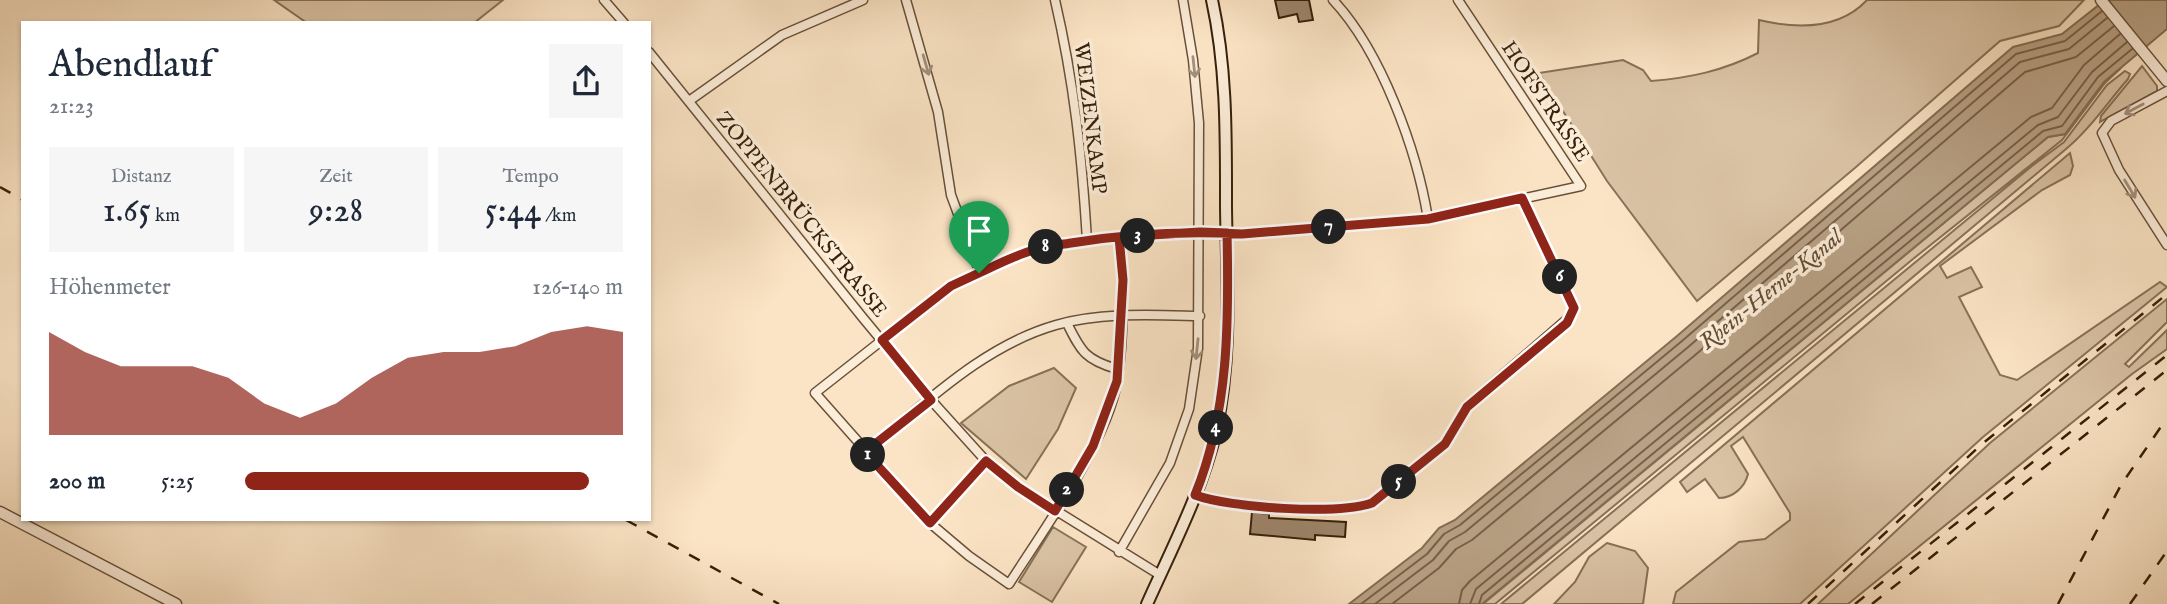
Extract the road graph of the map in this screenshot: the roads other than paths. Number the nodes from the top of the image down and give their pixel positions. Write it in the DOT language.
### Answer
graph roads {
  1 [pos="604,0"];
  2 [pos="863,0"];
  3 [pos="906,0"];
  4 [pos="1055,0"];
  5 [pos="1183,0"];
  6 [pos="1212,0"];
  7 [pos="1333,0"];
  8 [pos="1458,0"];
  9 [pos="2101,0"];
  10 [pos="622,21"];
  11 [pos="651,54"];
  12 [pos="2167,81"];
  13 [pos="2167,91"];
  14 [pos="689,101"];
  15 [pos="1522,198"];
  16 [pos="1428,219"];
  17 [pos="1200,232"];
  18 [pos="1227,233"];
  19 [pos="1119,237"];
  20 [pos="1087,241"];
  21 [pos="2167,245"];
  22 [pos="979,273"];
  23 [pos="1122,315"];
  24 [pos="1200,316"];
  25 [pos="1067,323"];
  26 [pos="882,340"];
  27 [pos="1117,369"];
  28 [pos="931,400"];
  29 [pos="865,452"];
  30 [pos="986,461"];
  31 [pos="1195,495"];
  32 [pos="1055,511"];
  33 [pos="0,512"];
  34 [pos="930,523"];
  35 [pos="1119,552"];
  36 [pos="1160,575"];
  37 [pos="176,604"];
  38 [pos="1147,604"];
  1 -- 10 [label="street"];
  2 -- 14 [label="street"];
  3 -- 22 [label="street, one-way"];
  4 -- 20 [label="street, WEIZENKAMP"];
  5 -- 17 [label="street, one-way"];
  6 -- 18 [label="main road"];
  7 -- 16 [label="street"];
  8 -- 15 [label="street, HOFSTRASSE"];
  9 -- 12 [label="street"];
  11 -- 14 [label="street, ZOPPENBRÜCKSTRASSE"];
  13 -- 21 [label="street, one-way"];
  14 -- 26 [label="street, ZOPPENBRÜCKSTRASSE"];
  15 -- 16 [label="street"];
  15 -- 31 [label="street"];
  16 -- 18 [label="street"];
  17 -- 18 [label="street"];
  17 -- 19 [label="street"];
  17 -- 24 [label="street"];
  18 -- 31 [label="main road"];
  19 -- 20 [label="street"];
  19 -- 23 [label="street"];
  20 -- 22 [label="street"];
  22 -- 26 [label="street"];
  23 -- 24 [label="street"];
  23 -- 25 [label="street"];
  23 -- 27 [label="street"];
  24 -- 35 [label="street, one-way"];
  25 -- 27 [label="street"];
  25 -- 28 [label="street"];
  26 -- 28 [label="street, ZOPPENBRÜCKSTRASSE"];
  26 -- 29 [label="street"];
  27 -- 32 [label="street"];
  28 -- 29 [label="street"];
  28 -- 30 [label="street, ZOPPENBRÜCKSTRASSE"];
  29 -- 34 [label="street"];
  30 -- 32 [label="street, ZOPPENBRÜCKSTRASSE"];
  30 -- 34 [label="street"];
  31 -- 36 [label="main road"];
  32 -- 34 [label="street"];
  32 -- 35 [label="street, ZOPPENBRÜCKSTRASSE"];
  33 -- 37 [label="street"];
  35 -- 36 [label="street, ZOPPENBRÜCKSTRASSE"];
  36 -- 38 [label="main road"];
}
